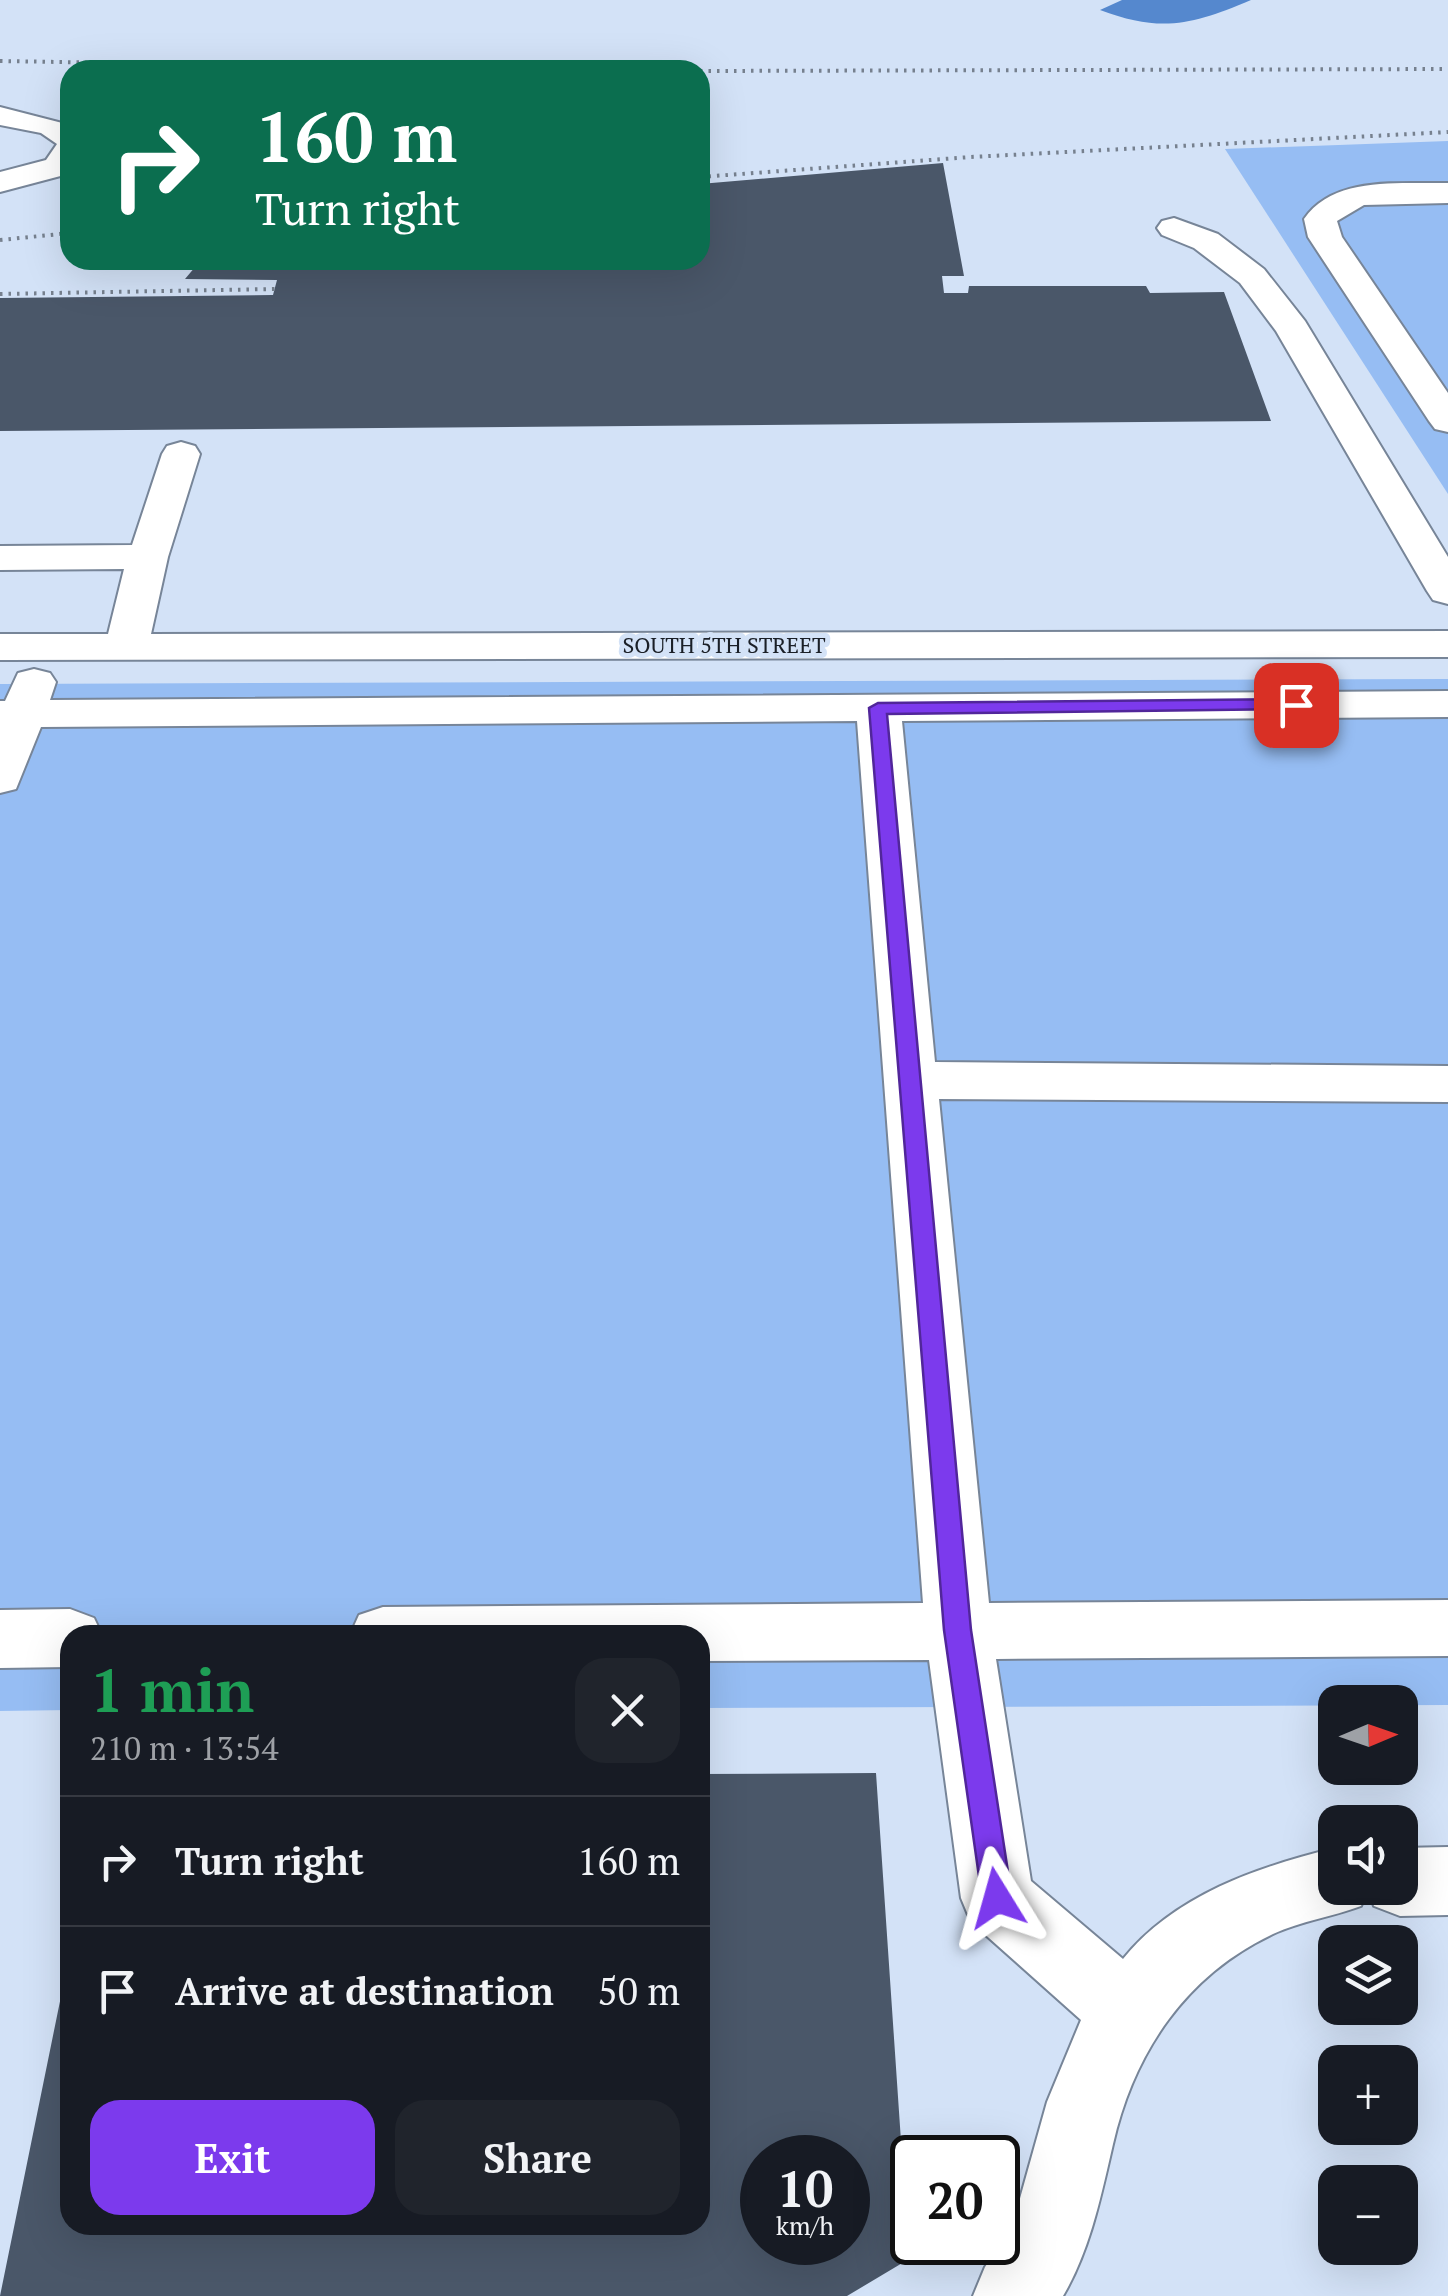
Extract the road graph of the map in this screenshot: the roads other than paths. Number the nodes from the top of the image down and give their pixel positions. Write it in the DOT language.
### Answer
graph roads {
  1 [pos="0,116"];
  2 [pos="60,133"];
  3 [pos="60,163"];
  4 [pos="0,182"];
  5 [pos="1448,192"];
  6 [pos="1174,228"];
  7 [pos="1448,421"];
  8 [pos="181,454"];
  9 [pos="148,557"];
  10 [pos="0,558"];
  11 [pos="1448,591"];
  12 [pos="1448,644"];
  13 [pos="46,646"];
  14 [pos="127,646"];
  15 [pos="0,647"];
  16 [pos="1448,704"];
  17 [pos="878,708"];
  18 [pos="12,714"];
  19 [pos="0,779"];
  20 [pos="911,1080"];
  21 [pos="1446,1081"];
  22 [pos="1448,1628"];
  23 [pos="958,1630"];
  24 [pos="710,1632"];
  25 [pos="60,1638"];
  26 [pos="0,1639"];
  27 [pos="1448,1881"];
  28 [pos="1418,1882"];
  29 [pos="1318,1886"];
  30 [pos="1126,2010"];
  31 [pos="1014,2296"];
  1 -- 2 [label="street"];
  3 -- 4 [label="street"];
  5 -- 7 [label="street"];
  6 -- 11 [label="street"];
  8 -- 9 [label="street"];
  9 -- 10 [label="street"];
  9 -- 14 [label="street"];
  12 -- 14 [label="street, SOUTH 5TH STREET"];
  13 -- 14 [label="street, SOUTH 5TH STREET"];
  13 -- 15 [label="street, SOUTH 5TH STREET"];
  13 -- 18 [label="street"];
  16 -- 17 [label="street"];
  17 -- 18 [label="street"];
  17 -- 20 [label="street"];
  18 -- 19 [label="street"];
  20 -- 21 [label="street"];
  20 -- 23 [label="street"];
  22 -- 23 [label="street"];
  23 -- 24 [label="street"];
  23 -- 30 [label="street"];
  25 -- 26 [label="street"];
  27 -- 28 [label="street"];
  29 -- 30 [label="street"];
  30 -- 31 [label="street"];
}
